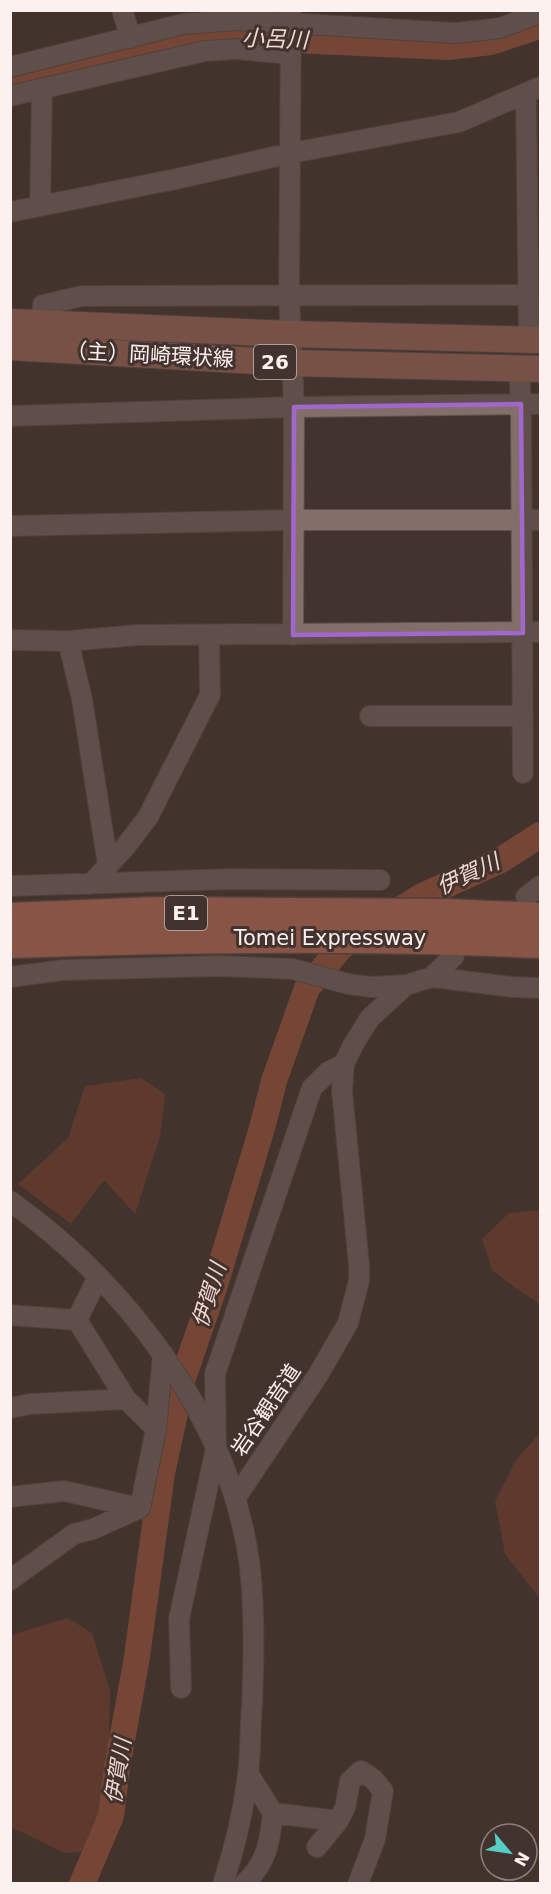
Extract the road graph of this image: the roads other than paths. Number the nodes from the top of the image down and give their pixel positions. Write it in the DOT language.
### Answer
graph roads {
  1 [pos="122,10"];
  2 [pos="540,13"];
  3 [pos="290,17"];
  4 [pos="496,19"];
  5 [pos="131,38"];
  6 [pos="290,54"];
  7 [pos="10,67"];
  8 [pos="42,89"];
  9 [pos="533,90"];
  10 [pos="10,96"];
  11 [pos="291,153"];
  12 [pos="534,188"];
  13 [pos="40,206"];
  14 [pos="10,212"];
  15 [pos="528,295"];
  16 [pos="289,296"];
  17 [pos="10,322"];
  18 [pos="42,324"];
  19 [pos="290,334"];
  20 [pos="535,340"];
  21 [pos="10,347"];
  22 [pos="291,363"];
  23 [pos="530,368"];
  24 [pos="531,404"];
  25 [pos="294,407"];
  26 [pos="10,416"];
  27 [pos="292,520"];
  28 [pos="531,520"];
  29 [pos="10,526"];
  30 [pos="532,632"];
  31 [pos="209,635"];
  32 [pos="293,635"];
  33 [pos="68,641"];
  34 [pos="13,643"];
  35 [pos="370,716"];
  36 [pos="524,716"];
  37 [pos="523,773"];
  38 [pos="108,865"];
  39 [pos="380,880"];
  40 [pos="91,884"];
  41 [pos="10,886"];
  42 [pos="536,901"];
  43 [pos="10,918"];
  44 [pos="10,943"];
  45 [pos="540,943"];
  46 [pos="454,956"];
  47 [pos="10,977"];
  48 [pos="432,977"];
  49 [pos="406,986"];
  50 [pos="540,988"];
  51 [pos="344,1064"];
  52 [pos="10,1201"];
  53 [pos="98,1277"];
  54 [pos="10,1315"];
  55 [pos="77,1320"];
  56 [pos="166,1359"];
  57 [pos="126,1399"];
  58 [pos="10,1408"];
  59 [pos="156,1429"];
  60 [pos="216,1448"];
  61 [pos="10,1497"];
  62 [pos="235,1499"];
  63 [pos="140,1508"];
  64 [pos="10,1581"];
  65 [pos="181,1688"];
  66 [pos="248,1773"];
  67 [pos="273,1813"];
  68 [pos="338,1821"];
  69 [pos="317,1847"];
  70 [pos="223,1884"];
  71 [pos="244,1884"];
  72 [pos="358,1884"];
  1 -- 5 [label="street"];
  2 -- 4 [label="street"];
  3 -- 4 [label="street"];
  3 -- 5 [label="street"];
  3 -- 6 [label="street"];
  5 -- 7 [label="street"];
  6 -- 8 [label="street"];
  6 -- 11 [label="street"];
  8 -- 10 [label="street"];
  8 -- 13 [label="street"];
  9 -- 11 [label="street"];
  9 -- 12 [label="street"];
  11 -- 13 [label="street"];
  11 -- 16 [label="street"];
  12 -- 15 [label="street"];
  13 -- 14 [label="street"];
  15 -- 16 [label="street"];
  15 -- 20 [label="street"];
  16 -- 18 [label="street"];
  16 -- 19 [label="street"];
  17 -- 18 [label="main road, （主）岡崎環状線 / 26"];
  18 -- 19 [label="main road, （主）岡崎環状線 / 26"];
  19 -- 20 [label="main road, （主）岡崎環状線 / 26"];
  19 -- 22 [label="street"];
  21 -- 22 [label="main road, （主）岡崎環状線 / 26"];
  22 -- 23 [label="main road, （主）岡崎環状線 / 26"];
  22 -- 25 [label="street"];
  23 -- 24 [label="street"];
  24 -- 25 [label="street"];
  24 -- 28 [label="street"];
  25 -- 26 [label="street"];
  25 -- 27 [label="street"];
  27 -- 28 [label="street"];
  27 -- 29 [label="street"];
  27 -- 32 [label="street"];
  28 -- 30 [label="street"];
  30 -- 32 [label="street"];
  30 -- 36 [label="street"];
  31 -- 32 [label="street"];
  31 -- 33 [label="street"];
  31 -- 38 [label="street"];
  33 -- 34 [label="street"];
  33 -- 38 [label="street"];
  35 -- 36 [label="street"];
  36 -- 37 [label="street"];
  38 -- 40 [label="street"];
  39 -- 40 [label="street"];
  40 -- 41 [label="street"];
  42 -- 43 [label="highway, Tomei Expressway / E1"];
  44 -- 45 [label="highway, Tomei Expressway / E1"];
  46 -- 48 [label="street"];
  47 -- 49 [label="street"];
  48 -- 49 [label="street"];
  48 -- 50 [label="street"];
  49 -- 51 [label="street, 岩谷観音道"];
  51 -- 60 [label="street"];
  51 -- 62 [label="street, 岩谷観音道"];
  52 -- 53 [label="street"];
  53 -- 55 [label="street"];
  53 -- 56 [label="street"];
  54 -- 55 [label="street"];
  55 -- 57 [label="street"];
  56 -- 59 [label="street"];
  56 -- 60 [label="street"];
  57 -- 58 [label="street"];
  57 -- 59 [label="street"];
  59 -- 63 [label="street"];
  60 -- 62 [label="street"];
  60 -- 65 [label="street"];
  61 -- 63 [label="street"];
  62 -- 66 [label="street"];
  63 -- 64 [label="street"];
  66 -- 67 [label="street"];
  66 -- 70 [label="street"];
  67 -- 68 [label="street"];
  67 -- 71 [label="street"];
  68 -- 69 [label="street"];
  68 -- 72 [label="street"];
}
